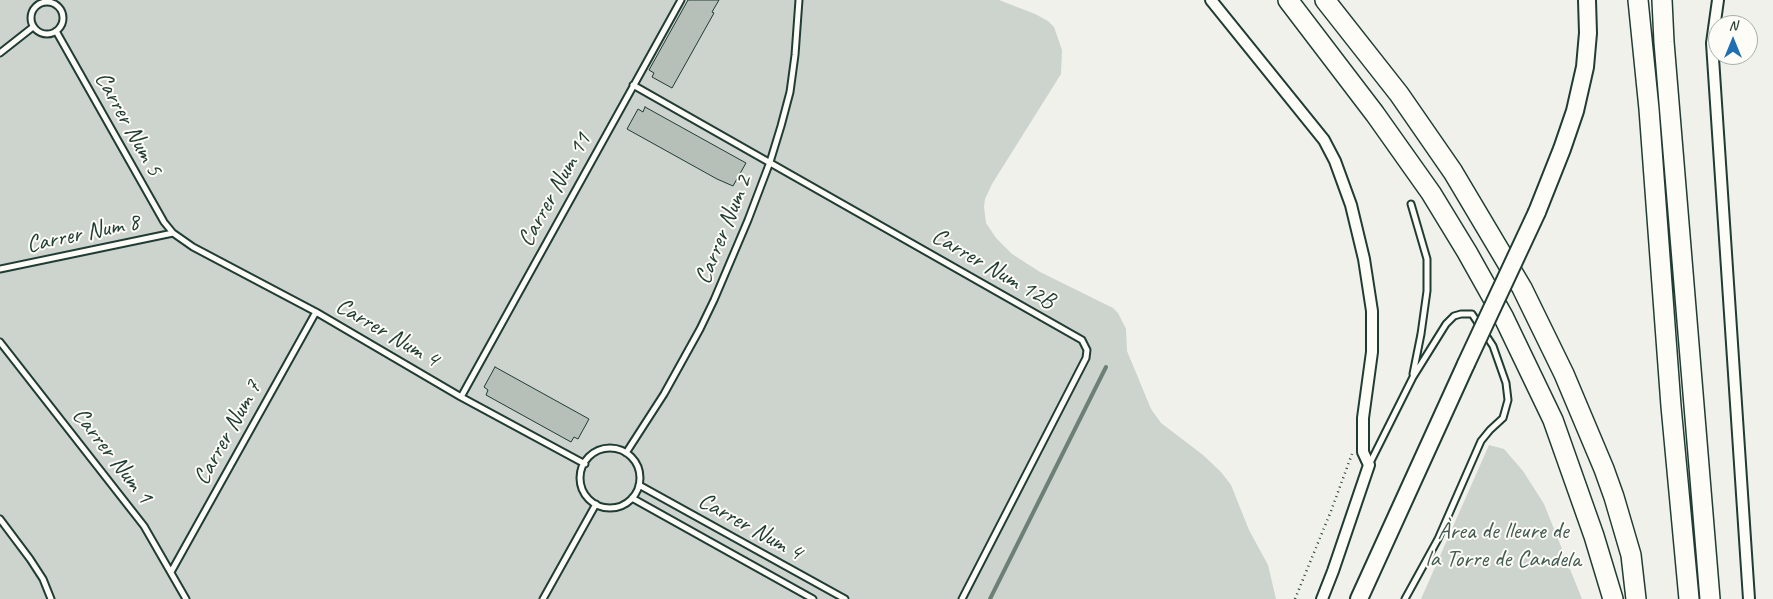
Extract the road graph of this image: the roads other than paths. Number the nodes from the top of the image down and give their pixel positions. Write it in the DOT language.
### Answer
graph roads {
  1 [pos="680,0"];
  2 [pos="799,0"];
  3 [pos="1211,0"];
  4 [pos="1288,0"];
  5 [pos="1326,0"];
  6 [pos="1587,0"];
  7 [pos="1639,0"];
  8 [pos="1658,0"];
  9 [pos="1662,0"];
  10 [pos="1718,0"];
  11 [pos="38,1"];
  12 [pos="33,27"];
  13 [pos="56,31"];
  14 [pos="1664,42"];
  15 [pos="0,53"];
  16 [pos="633,85"];
  17 [pos="770,162"];
  18 [pos="1411,204"];
  19 [pos="173,233"];
  20 [pos="0,269"];
  21 [pos="316,312"];
  22 [pos="0,342"];
  23 [pos="1413,377"];
  24 [pos="461,397"];
  25 [pos="626,453"];
  26 [pos="585,464"];
  27 [pos="1369,465"];
  28 [pos="639,485"];
  29 [pos="632,498"];
  30 [pos="596,504"];
  31 [pos="0,519"];
  32 [pos="172,572"];
  33 [pos="51,599"];
  34 [pos="186,599"];
  35 [pos="543,599"];
  36 [pos="813,599"];
  37 [pos="844,599"];
  38 [pos="962,599"];
  39 [pos="1322,599"];
  40 [pos="1359,599"];
  41 [pos="1405,599"];
  42 [pos="1613,599"];
  43 [pos="1636,599"];
  44 [pos="1689,599"];
  45 [pos="1710,599"];
  46 [pos="1749,599"];
  1 -- 16 [label="lane, Carrer Num 11"];
  2 -- 17 [label="lane, Carrer Num 2"];
  3 -- 27 [label="street"];
  4 -- 42 [label="highway"];
  5 -- 43 [label="highway"];
  6 -- 40 [label="main road, bridge"];
  7 -- 44 [label="highway"];
  8 -- 14 [label="highway"];
  9 -- 14 [label="highway"];
  10 -- 46 [label="street"];
  11 -- 12 [label="lane"];
  11 -- 13 [label="lane"];
  12 -- 13 [label="lane"];
  12 -- 15 [label="lane"];
  13 -- 19 [label="lane, Carrer Num 5"];
  14 -- 45 [label="highway"];
  16 -- 17 [label="lane, Carrer Num 12B"];
  16 -- 24 [label="lane, Carrer Num 11"];
  17 -- 25 [label="lane, Carrer Num 2"];
  17 -- 38 [label="lane, Carrer Num 12B"];
  18 -- 23 [label="lane"];
  19 -- 20 [label="lane, Carrer Num 8"];
  19 -- 21 [label="lane, Carrer Num 4"];
  21 -- 24 [label="lane, Carrer Num 4"];
  21 -- 32 [label="lane, Carrer Num 7"];
  22 -- 32 [label="lane, Carrer Num 1"];
  23 -- 27 [label="lane"];
  23 -- 41 [label="lane"];
  24 -- 26 [label="lane, Carrer Num 4"];
  25 -- 26 [label="lane"];
  25 -- 28 [label="lane"];
  26 -- 30 [label="lane"];
  27 -- 39 [label="street"];
  28 -- 29 [label="lane"];
  28 -- 37 [label="lane, Carrer Num 4"];
  29 -- 30 [label="lane"];
  29 -- 36 [label="lane, Carrer Num 4"];
  30 -- 35 [label="lane"];
  31 -- 33 [label="lane"];
  32 -- 34 [label="lane, Carrer Num 1"];
}
